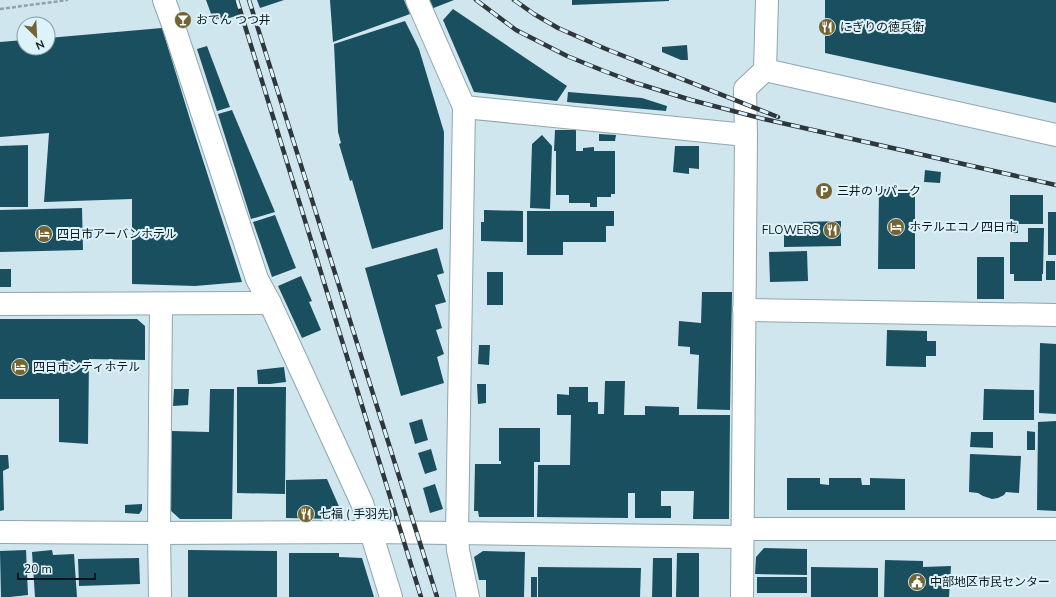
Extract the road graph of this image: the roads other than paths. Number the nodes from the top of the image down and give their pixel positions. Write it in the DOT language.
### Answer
graph roads {
  1 [pos="164,0"];
  2 [pos="417,0"];
  3 [pos="767,0"];
  4 [pos="765,70"];
  5 [pos="464,107"];
  6 [pos="746,135"];
  7 [pos="1056,135"];
  8 [pos="270,303"];
  9 [pos="0,304"];
  10 [pos="161,304"];
  11 [pos="744,310"];
  12 [pos="1056,315"];
  13 [pos="1056,529"];
  14 [pos="0,532"];
  15 [pos="371,532"];
  16 [pos="159,533"];
  17 [pos="457,533"];
  18 [pos="743,533"];
  19 [pos="160,597"];
  20 [pos="391,597"];
  21 [pos="468,597"];
  22 [pos="742,597"];
  1 -- 8 [label="street"];
  2 -- 5 [label="street"];
  3 -- 4 [label="street"];
  4 -- 6 [label="street"];
  4 -- 7 [label="street"];
  5 -- 6 [label="street"];
  5 -- 17 [label="street"];
  6 -- 11 [label="street"];
  8 -- 10 [label="street"];
  8 -- 15 [label="street"];
  9 -- 10 [label="street"];
  10 -- 16 [label="street"];
  11 -- 12 [label="street"];
  11 -- 18 [label="street"];
  13 -- 18 [label="street"];
  14 -- 16 [label="street"];
  15 -- 16 [label="street"];
  15 -- 17 [label="street"];
  15 -- 20 [label="street"];
  16 -- 19 [label="street"];
  17 -- 18 [label="street"];
  17 -- 21 [label="street"];
  18 -- 22 [label="street"];
}
